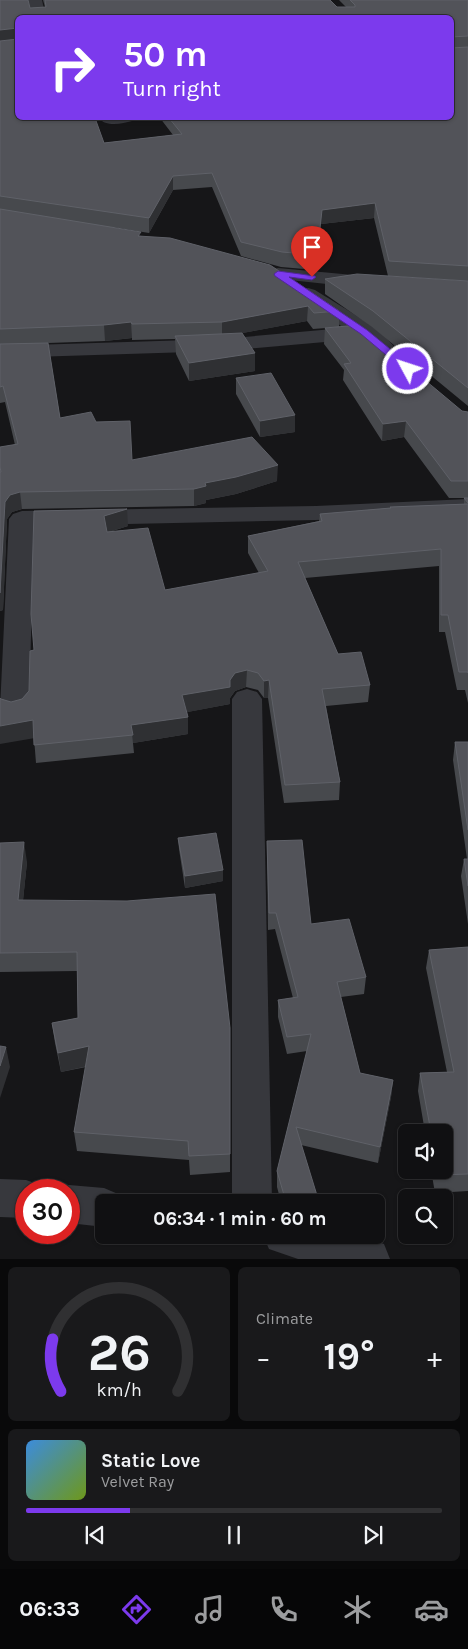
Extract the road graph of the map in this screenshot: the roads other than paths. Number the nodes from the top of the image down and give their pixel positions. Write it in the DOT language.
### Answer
graph roads {
  1 [pos="35,0"];
  2 [pos="38,15"];
  3 [pos="258,267"];
  4 [pos="278,274"];
  5 [pos="383,283"];
  6 [pos="364,332"];
  7 [pos="0,352"];
  8 [pos="401,363"];
  9 [pos="468,506"];
  10 [pos="247,699"];
  11 [pos="14,708"];
  12 [pos="252,1194"];
  13 [pos="0,1198"];
  14 [pos="15,1199"];
  15 [pos="80,1205"];
  16 [pos="95,1207"];
  17 [pos="316,1244"];
  18 [pos="369,1259"];
  1 -- 2 [label="street"];
  3 -- 4 [label="street"];
  4 -- 5 [label="street"];
  4 -- 6 [label="street"];
  6 -- 7 [label="street"];
  6 -- 8 [label="street"];
  9 -- 11 [label="street"];
  10 -- 12 [label="street"];
  13 -- 14 [label="street"];
  15 -- 16 [label="street"];
  17 -- 18 [label="street"];
}
